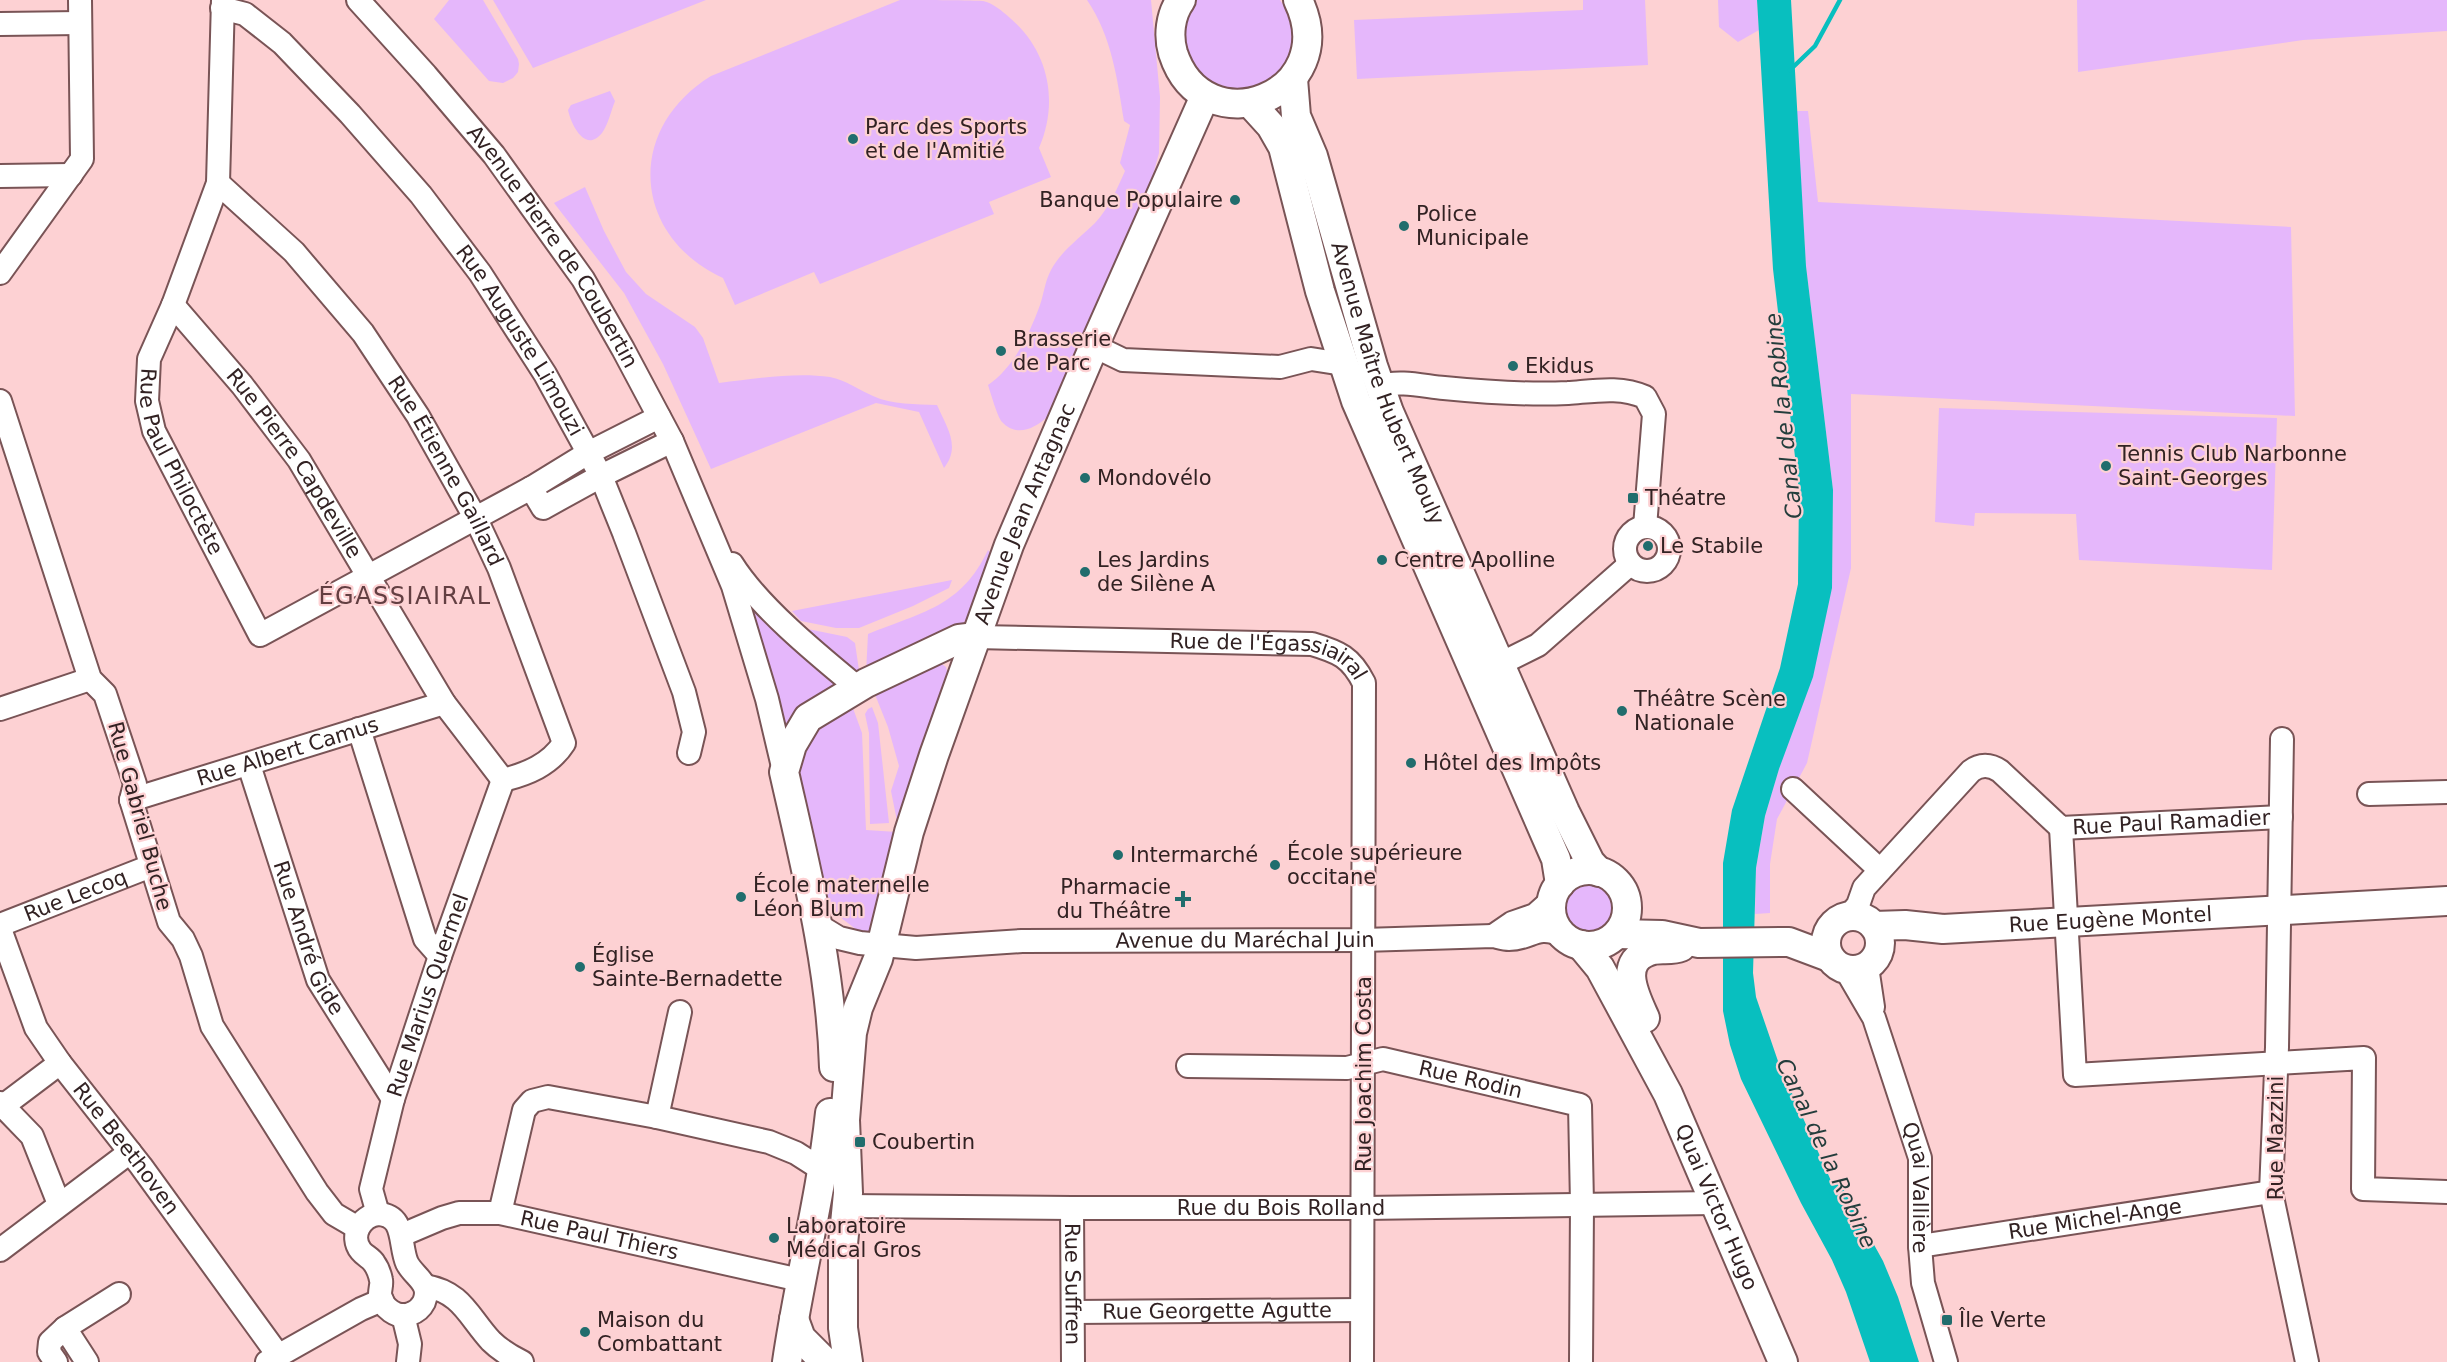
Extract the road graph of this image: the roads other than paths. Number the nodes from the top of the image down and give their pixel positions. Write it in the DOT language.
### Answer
graph roads {
  1 [pos="80,0"];
  2 [pos="358,0"];
  3 [pos="1180,0"];
  4 [pos="1298,0"];
  5 [pos="223,4"];
  6 [pos="80,23"];
  7 [pos="0,24"];
  8 [pos="1293,79"];
  9 [pos="1205,96"];
  10 [pos="1251,104"];
  11 [pos="71,175"];
  12 [pos="0,176"];
  13 [pos="218,183"];
  14 [pos="1,270"];
  15 [pos="173,305"];
  16 [pos="1331,327"];
  17 [pos="1094,346"];
  18 [pos="1311,359"];
  19 [pos="1343,364"];
  20 [pos="1384,399"];
  21 [pos="0,401"];
  22 [pos="659,417"];
  23 [pos="672,441"];
  24 [pos="588,453"];
  25 [pos="601,476"];
  26 [pos="531,488"];
  27 [pos="476,519"];
  28 [pos="705,520"];
  29 [pos="1645,526"];
  30 [pos="1630,564"];
  31 [pos="369,577"];
  32 [pos="991,597"];
  33 [pos="976,637"];
  34 [pos="1007,639"];
  35 [pos="926,654"];
  36 [pos="1500,664"];
  37 [pos="90,680"];
  38 [pos="961,680"];
  39 [pos="858,688"];
  40 [pos="444,703"];
  41 [pos="0,709"];
  42 [pos="359,729"];
  43 [pos="2282,739"];
  44 [pos="689,753"];
  45 [pos="249,765"];
  46 [pos="784,772"];
  47 [pos="502,780"];
  48 [pos="1793,789"];
  49 [pos="2447,792"];
  50 [pos="2368,794"];
  51 [pos="131,800"];
  52 [pos="2282,817"];
  53 [pos="2061,828"];
  54 [pos="151,866"];
  55 [pos="1880,870"];
  56 [pos="1599,872"];
  57 [pos="1556,892"];
  58 [pos="1624,894"];
  59 [pos="2447,901"];
  60 [pos="890,905"];
  61 [pos="2279,911"];
  62 [pos="2066,922"];
  63 [pos="1852,923"];
  64 [pos="816,924"];
  65 [pos="0,927"];
  66 [pos="1943,929"];
  67 [pos="1662,935"];
  68 [pos="1493,936"];
  69 [pos="1616,936"];
  70 [pos="1364,940"];
  71 [pos="1572,940"];
  72 [pos="997,942"];
  73 [pos="1699,942"];
  74 [pos="1779,942"];
  75 [pos="883,946"];
  76 [pos="440,956"];
  77 [pos="1855,963"];
  78 [pos="680,1012"];
  79 [pos="1645,1053"];
  80 [pos="60,1064"];
  81 [pos="2276,1064"];
  82 [pos="1363,1065"];
  83 [pos="1188,1066"];
  84 [pos="393,1099"];
  85 [pos="2,1105"];
  86 [pos="657,1116"];
  87 [pos="130,1152"];
  88 [pos="821,1168"];
  89 [pos="2271,1192"];
  90 [pos="2447,1192"];
  91 [pos="1714,1203"];
  92 [pos="60,1204"];
  93 [pos="1582,1204"];
  94 [pos="847,1206"];
  95 [pos="1072,1208"];
  96 [pos="1364,1208"];
  97 [pos="500,1213"];
  98 [pos="378,1214"];
  99 [pos="358,1228"];
  100 [pos="402,1235"];
  101 [pos="1920,1246"];
  102 [pos="0,1250"];
  103 [pos="800,1280"];
  104 [pos="425,1286"];
  105 [pos="119,1294"];
  106 [pos="382,1300"];
  107 [pos="1362,1310"];
  108 [pos="1073,1312"];
  109 [pos="403,1315"];
  110 [pos="66,1328"];
  111 [pos="843,1328"];
  112 [pos="808,1358"];
  113 [pos="273,1359"];
  114 [pos="56,1362"];
  115 [pos="87,1362"];
  116 [pos="408,1362"];
  117 [pos="522,1362"];
  118 [pos="848,1362"];
  119 [pos="1073,1362"];
  120 [pos="1362,1362"];
  121 [pos="1581,1362"];
  122 [pos="1783,1362"];
  123 [pos="1946,1362"];
  124 [pos="2307,1362"];
  1 -- 6 [label="street"];
  2 -- 22 [label="street, Avenue Pierre de Coubertin"];
  3 -- 9 [label="main road"];
  4 -- 8 [label="main road"];
  5 -- 13 [label="street, Rue Paul Philoctète"];
  5 -- 24 [label="street, Rue Auguste Limouzi"];
  6 -- 7 [label="street"];
  6 -- 11 [label="street"];
  8 -- 10 [label="main road"];
  8 -- 20 [label="main road, Avenue Maître Hubert Mouly"];
  9 -- 10 [label="main road"];
  9 -- 17 [label="main road, Avenue Jean Antagnac"];
  10 -- 16 [label="main road, Avenue Maître Hubert Mouly"];
  11 -- 12 [label="street"];
  11 -- 14 [label="street"];
  13 -- 15 [label="street, Rue Paul Philoctète"];
  13 -- 27 [label="street, Rue Étienne Gaillard"];
  15 -- 31 [label="street, Rue Pierre Capdeville"];
  15 -- 31 [label="street, Rue Paul Philoctète"];
  16 -- 18 [label="street"];
  16 -- 19 [label="main road, Avenue Maître Hubert Mouly"];
  17 -- 18 [label="street"];
  17 -- 32 [label="main road, Avenue Jean Antagnac"];
  18 -- 19 [label="street"];
  19 -- 57 [label="main road, Avenue Maître Hubert Mouly"];
  20 -- 29 [label="street"];
  20 -- 36 [label="main road, Avenue Maître Hubert Mouly"];
  21 -- 37 [label="street, Rue Gabriel Buche"];
  22 -- 23 [label="street, Avenue Pierre de Coubertin"];
  22 -- 24 [label="street"];
  23 -- 25 [label="street"];
  23 -- 28 [label="street, Avenue Pierre de Coubertin"];
  24 -- 25 [label="street, Rue Auguste Limouzi"];
  24 -- 26 [label="street"];
  25 -- 26 [label="street"];
  25 -- 44 [label="street, Rue Auguste Limouzi"];
  26 -- 27 [label="street"];
  27 -- 31 [label="street"];
  27 -- 47 [label="street, Rue Étienne Gaillard"];
  28 -- 39 [label="street, Avenue Pierre de Coubertin"];
  28 -- 46 [label="street, Avenue Pierre de Coubertin"];
  29 -- 30 [label="street"];
  29 -- 30 [label="street"];
  30 -- 36 [label="street"];
  31 -- 40 [label="street, Rue Pierre Capdeville"];
  32 -- 33 [label="main road, Avenue Jean Antagnac"];
  32 -- 34 [label="street"];
  33 -- 34 [label="street, Rue de l'Égassiairal"];
  33 -- 35 [label="main road, Avenue Jean Antagnac"];
  33 -- 38 [label="main road, Avenue Jean Antagnac"];
  34 -- 38 [label="street"];
  34 -- 70 [label="street, Rue de l'Égassiairal"];
  35 -- 38 [label="main road"];
  35 -- 39 [label="main road, Avenue Jean Antagnac"];
  36 -- 56 [label="main road, Avenue Maître Hubert Mouly"];
  37 -- 41 [label="street"];
  37 -- 51 [label="street, Rue Gabriel Buche"];
  38 -- 60 [label="main road, Avenue Jean Antagnac"];
  39 -- 46 [label="main road, Avenue Pierre de Coubertin"];
  40 -- 42 [label="street, Rue Albert Camus"];
  40 -- 47 [label="street, Rue Pierre Capdeville"];
  42 -- 45 [label="street, Rue Albert Camus"];
  42 -- 76 [label="street"];
  43 -- 52 [label="street, Rue Mazzini"];
  45 -- 51 [label="street, Rue Albert Camus"];
  45 -- 84 [label="street, Rue André Gide"];
  46 -- 64 [label="main road, Avenue Pierre de Coubertin"];
  47 -- 76 [label="street, Rue Marius Quermel"];
  48 -- 55 [label="street"];
  49 -- 50 [label="street"];
  51 -- 54 [label="street, Rue Gabriel Buche"];
  52 -- 53 [label="street, Rue Paul Ramadier"];
  52 -- 61 [label="street, Rue Mazzini"];
  53 -- 55 [label="street, Rue Paul Ramadier"];
  53 -- 62 [label="street, Rue Paul Ramadier"];
  54 -- 65 [label="street, Rue Lecoq"];
  54 -- 99 [label="street, Rue Gabriel Buche"];
  55 -- 63 [label="street, Rue Paul Ramadier"];
  56 -- 57 [label="main road"];
  56 -- 58 [label="main road"];
  57 -- 68 [label="street"];
  57 -- 71 [label="main road"];
  58 -- 67 [label="main road"];
  58 -- 69 [label="main road"];
  59 -- 61 [label="main road, Rue Eugène Montel"];
  60 -- 72 [label="street, Avenue du Maréchal Juin"];
  60 -- 75 [label="main road, Avenue Jean Antagnac"];
  61 -- 62 [label="main road, Rue Eugène Montel"];
  61 -- 81 [label="street, Rue Mazzini"];
  62 -- 66 [label="main road, Rue Eugène Montel"];
  62 -- 81 [label="street, Rue Paul Ramadier"];
  63 -- 66 [label="main road, Rue Eugène Montel"];
  63 -- 74 [label="main road, Rue Eugène Montel"];
  63 -- 77 [label="main road"];
  63 -- 77 [label="main road"];
  64 -- 75 [label="street, Avenue du Maréchal Juin"];
  64 -- 88 [label="main road, Avenue Pierre de Coubertin"];
  65 -- 80 [label="street, Rue Beethoven"];
  66 -- 77 [label="main road, Rue Eugène Montel"];
  67 -- 69 [label="main road"];
  67 -- 73 [label="main road"];
  68 -- 70 [label="street, Avenue du Maréchal Juin"];
  68 -- 71 [label="street, Avenue du Maréchal Juin"];
  69 -- 71 [label="main road"];
  69 -- 79 [label="main road, Quai Victor Hugo"];
  70 -- 72 [label="street, Avenue du Maréchal Juin"];
  70 -- 82 [label="street, Rue Joachim Costa"];
  71 -- 79 [label="main road, Quai Victor Hugo"];
  72 -- 75 [label="street, Avenue du Maréchal Juin"];
  73 -- 74 [label="main road"];
  73 -- 79 [label="main road"];
  74 -- 77 [label="main road"];
  75 -- 94 [label="main road, Avenue Jean Antagnac"];
  76 -- 84 [label="street, Rue Marius Quermel"];
  77 -- 101 [label="street, Quai Vallière"];
  78 -- 86 [label="street"];
  79 -- 91 [label="main road, Quai Victor Hugo"];
  80 -- 85 [label="street"];
  80 -- 87 [label="street, Rue Beethoven"];
  81 -- 89 [label="street, Rue Mazzini"];
  81 -- 90 [label="street"];
  82 -- 83 [label="street, Rue Rodin"];
  82 -- 93 [label="street, Rue Rodin"];
  82 -- 96 [label="street, Rue Joachim Costa"];
  84 -- 98 [label="street, Rue Marius Quermel"];
  85 -- 92 [label="street"];
  86 -- 88 [label="street"];
  86 -- 97 [label="street"];
  87 -- 92 [label="street"];
  87 -- 113 [label="street, Rue Beethoven"];
  88 -- 103 [label="main road, Avenue Pierre de Coubertin"];
  89 -- 101 [label="street, Rue Michel-Ange"];
  89 -- 124 [label="street, Rue Mazzini"];
  91 -- 93 [label="street, Rue du Bois Rolland"];
  91 -- 122 [label="main road, Quai Victor Hugo"];
  92 -- 102 [label="street"];
  93 -- 96 [label="street, Rue du Bois Rolland"];
  93 -- 121 [label="street"];
  94 -- 95 [label="street, Rue du Bois Rolland"];
  94 -- 111 [label="main road, Avenue Jean Antagnac"];
  95 -- 96 [label="street, Rue du Bois Rolland"];
  95 -- 108 [label="street, Rue Suffren"];
  96 -- 107 [label="street, Rue Joachim Costa"];
  97 -- 100 [label="street, Rue Paul Thiers"];
  97 -- 103 [label="street, Rue Paul Thiers"];
  98 -- 99 [label="street"];
  98 -- 100 [label="street"];
  99 -- 106 [label="street"];
  100 -- 104 [label="street"];
  101 -- 123 [label="street, Quai Vallière"];
  103 -- 112 [label="main road, Avenue Pierre de Coubertin"];
  104 -- 109 [label="street"];
  104 -- 117 [label="street"];
  105 -- 110 [label="street"];
  106 -- 109 [label="street"];
  106 -- 113 [label="street"];
  107 -- 108 [label="street, Rue Georgette Agutte"];
  107 -- 120 [label="street, Rue Joachim Costa"];
  108 -- 119 [label="street, Rue Suffren"];
  109 -- 116 [label="street"];
  110 -- 114 [label="street"];
  110 -- 115 [label="street"];
  111 -- 112 [label="main road"];
  111 -- 118 [label="main road, Avenue Jean Antagnac"];
}
